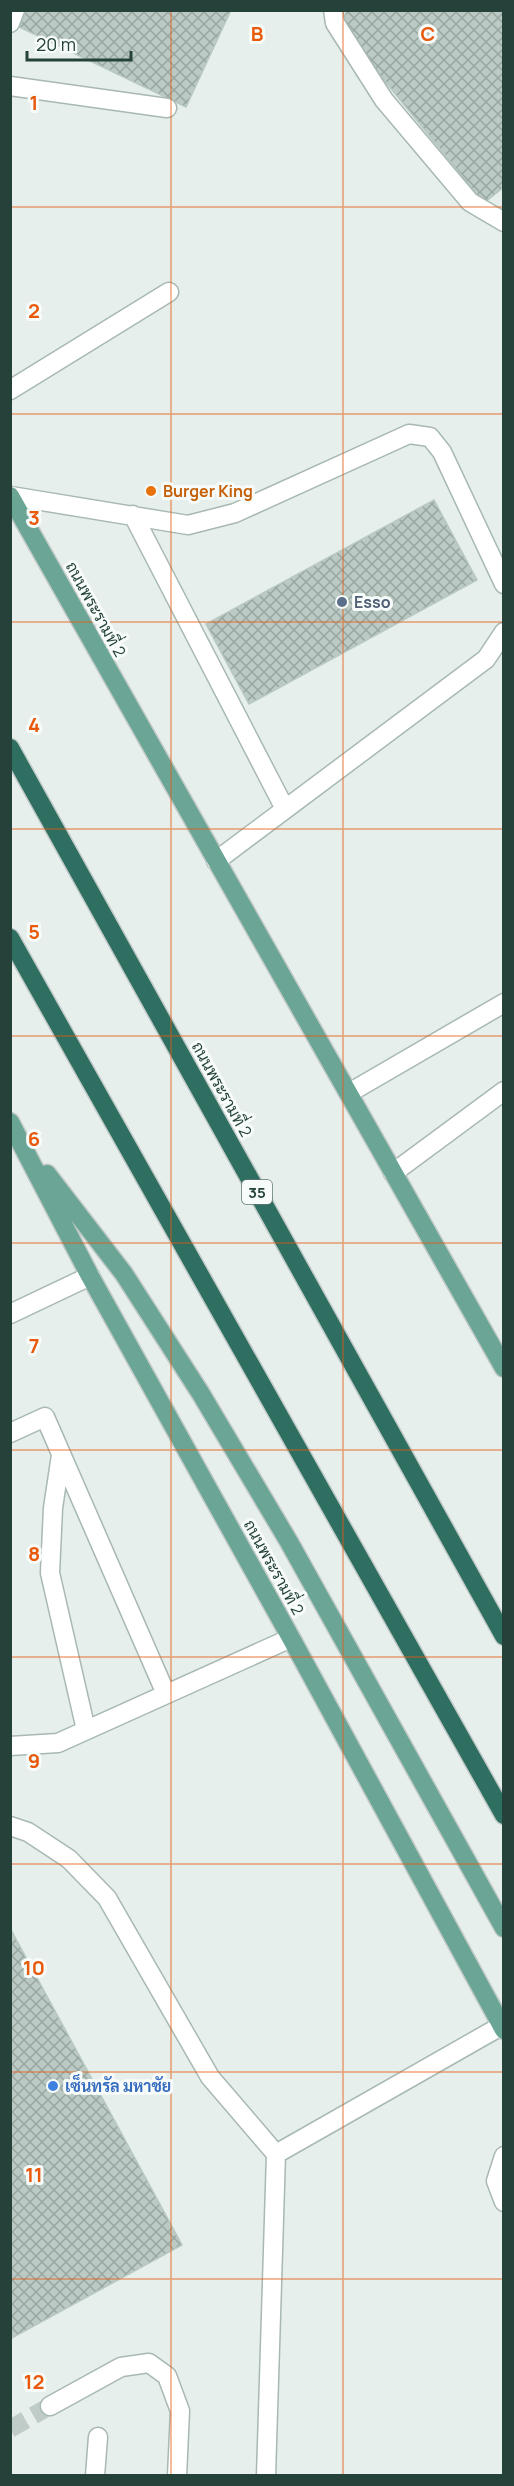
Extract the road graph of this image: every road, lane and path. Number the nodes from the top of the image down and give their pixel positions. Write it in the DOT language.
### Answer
graph roads {
  1 [pos="15,10"];
  2 [pos="333,10"];
  3 [pos="10,23"];
  4 [pos="10,86"];
  5 [pos="167,108"];
  6 [pos="504,222"];
  7 [pos="169,292"];
  8 [pos="10,390"];
  9 [pos="11,496"];
  10 [pos="133,515"];
  11 [pos="504,584"];
  12 [pos="504,632"];
  13 [pos="10,748"];
  14 [pos="285,809"];
  15 [pos="216,861"];
  16 [pos="10,938"];
  17 [pos="504,1003"];
  18 [pos="504,1091"];
  19 [pos="349,1093"];
  20 [pos="13,1132"];
  21 [pos="393,1173"];
  22 [pos="90,1276"];
  23 [pos="10,1314"];
  24 [pos="504,1368"];
  25 [pos="10,1433"];
  26 [pos="61,1455"];
  27 [pos="504,1636"];
  28 [pos="291,1638"];
  29 [pos="166,1694"];
  30 [pos="86,1731"];
  31 [pos="10,1746"];
  32 [pos="504,1815"];
  33 [pos="10,1826"];
  34 [pos="504,1928"];
  35 [pos="502,2028"];
  36 [pos="276,2154"];
  37 [pos="504,2156"];
  38 [pos="504,2202"];
  39 [pos="50,2406"];
  40 [pos="98,2437"];
  41 [pos="95,2475"];
  42 [pos="177,2475"];
  43 [pos="266,2475"];
  1 -- 3 [label="street"];
  2 -- 6 [label="street"];
  4 -- 5 [label="street"];
  7 -- 8 [label="street"];
  9 -- 10 [label="street"];
  9 -- 15 [label="main road, ถนนพระรามที่ 2"];
  10 -- 11 [label="street"];
  10 -- 14 [label="street"];
  12 -- 14 [label="street"];
  13 -- 27 [label="highway, ถนนพระรามที่ 2 / 35"];
  14 -- 15 [label="street"];
  15 -- 19 [label="main road, ถนนพระรามที่ 2"];
  16 -- 32 [label="highway"];
  17 -- 19 [label="street"];
  18 -- 21 [label="street"];
  19 -- 21 [label="main road, ถนนพระรามที่ 2"];
  20 -- 22 [label="main road, ถนนพระรามที่ 2"];
  20 -- 34 [label="main road"];
  21 -- 24 [label="main road, ถนนพระรามที่ 2"];
  22 -- 23 [label="street"];
  22 -- 28 [label="main road, ถนนพระรามที่ 2"];
  25 -- 26 [label="street"];
  26 -- 29 [label="street"];
  26 -- 30 [label="street"];
  28 -- 29 [label="street"];
  28 -- 35 [label="main road, ถนนพระรามที่ 2"];
  29 -- 30 [label="street"];
  30 -- 31 [label="street"];
  33 -- 36 [label="street"];
  35 -- 36 [label="street"];
  36 -- 43 [label="street"];
  37 -- 38 [label="street"];
  39 -- 42 [label="street"];
  40 -- 41 [label="street"];
}
